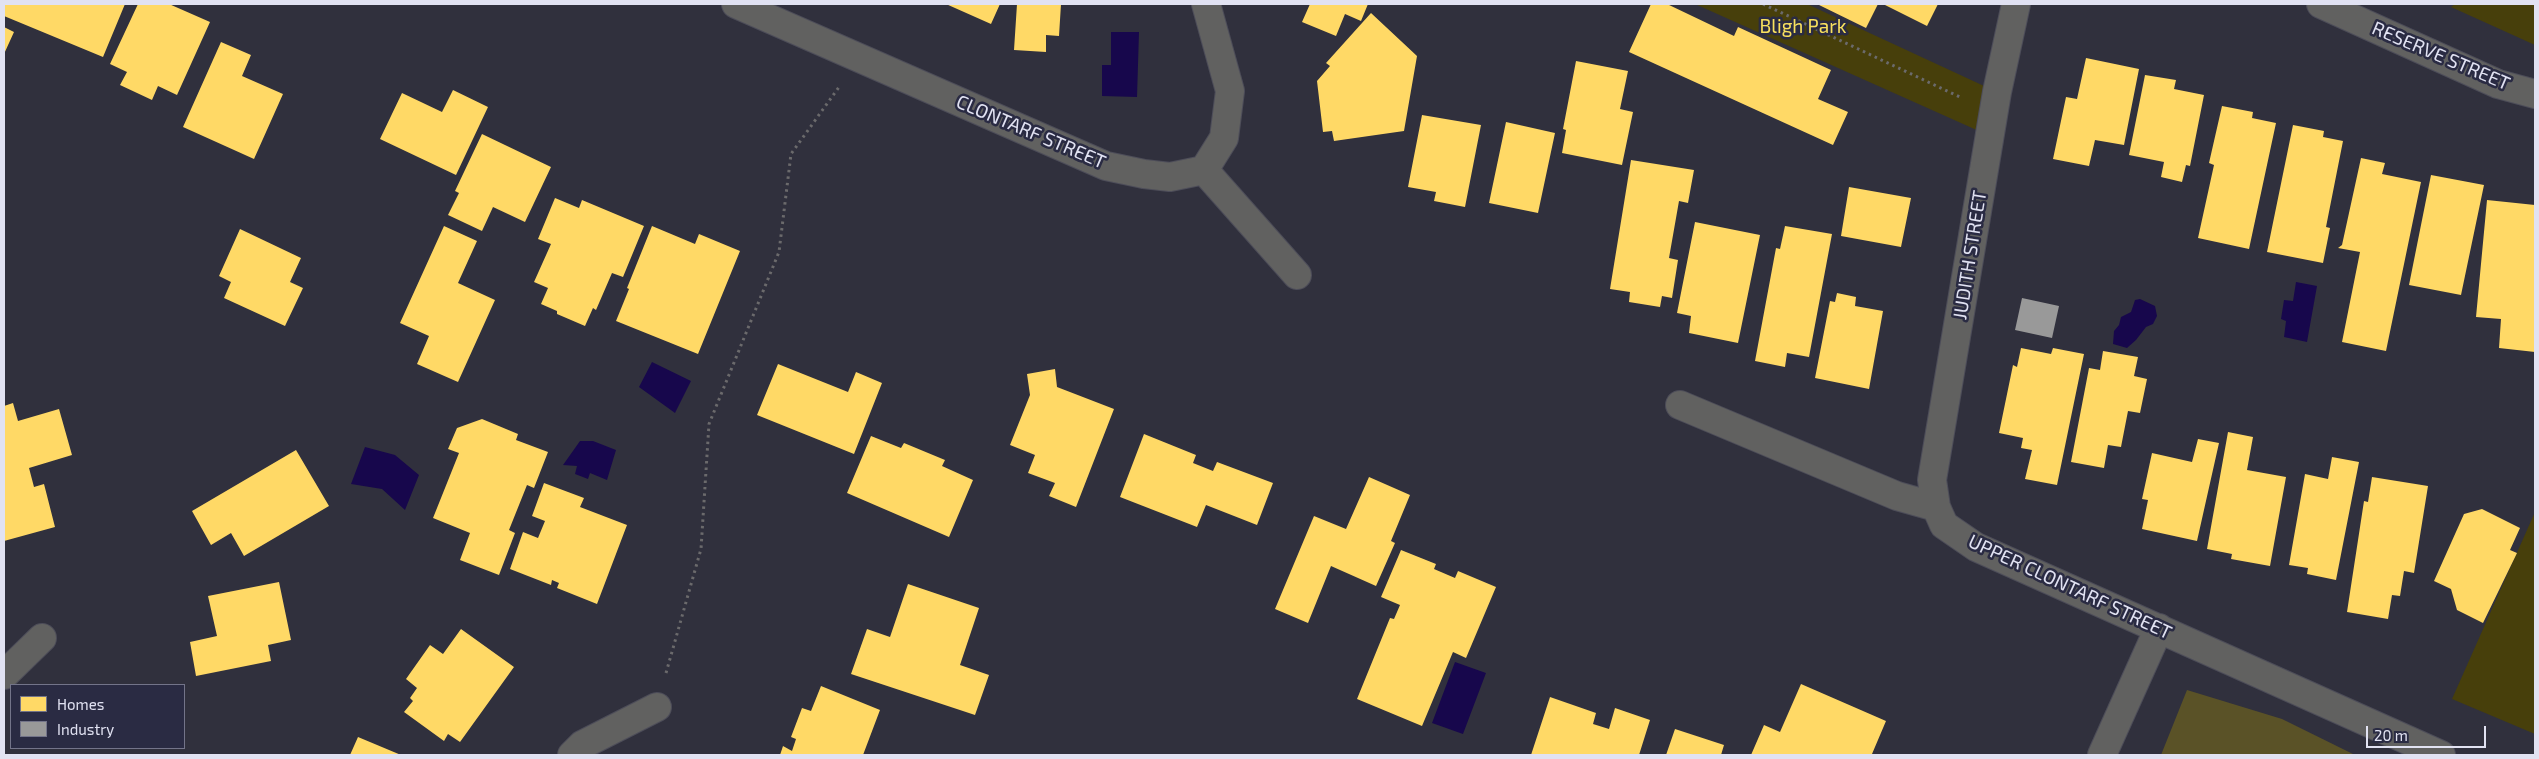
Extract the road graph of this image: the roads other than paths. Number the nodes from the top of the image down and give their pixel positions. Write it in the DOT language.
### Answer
graph roads {
  1 [pos="736,4"];
  2 [pos="1206,4"];
  3 [pos="2016,4"];
  4 [pos="2321,4"];
  5 [pos="2535,94"];
  6 [pos="1204,170"];
  7 [pos="1297,275"];
  8 [pos="1680,405"];
  9 [pos="1936,507"];
  10 [pos="2159,628"];
  11 [pos="42,638"];
  12 [pos="4,675"];
  13 [pos="657,706"];
  14 [pos="572,755"];
  15 [pos="2102,755"];
  16 [pos="2441,755"];
  1 -- 6 [label="street, CLONTARF STREET"];
  2 -- 6 [label="street"];
  3 -- 9 [label="street, JUDITH STREET"];
  4 -- 5 [label="street, RESERVE STREET"];
  6 -- 7 [label="street"];
  8 -- 9 [label="street"];
  9 -- 10 [label="street, UPPER CLONTARF STREET"];
  10 -- 15 [label="street"];
  10 -- 16 [label="street, UPPER CLONTARF STREET"];
  11 -- 12 [label="street"];
  13 -- 14 [label="street"];
}
